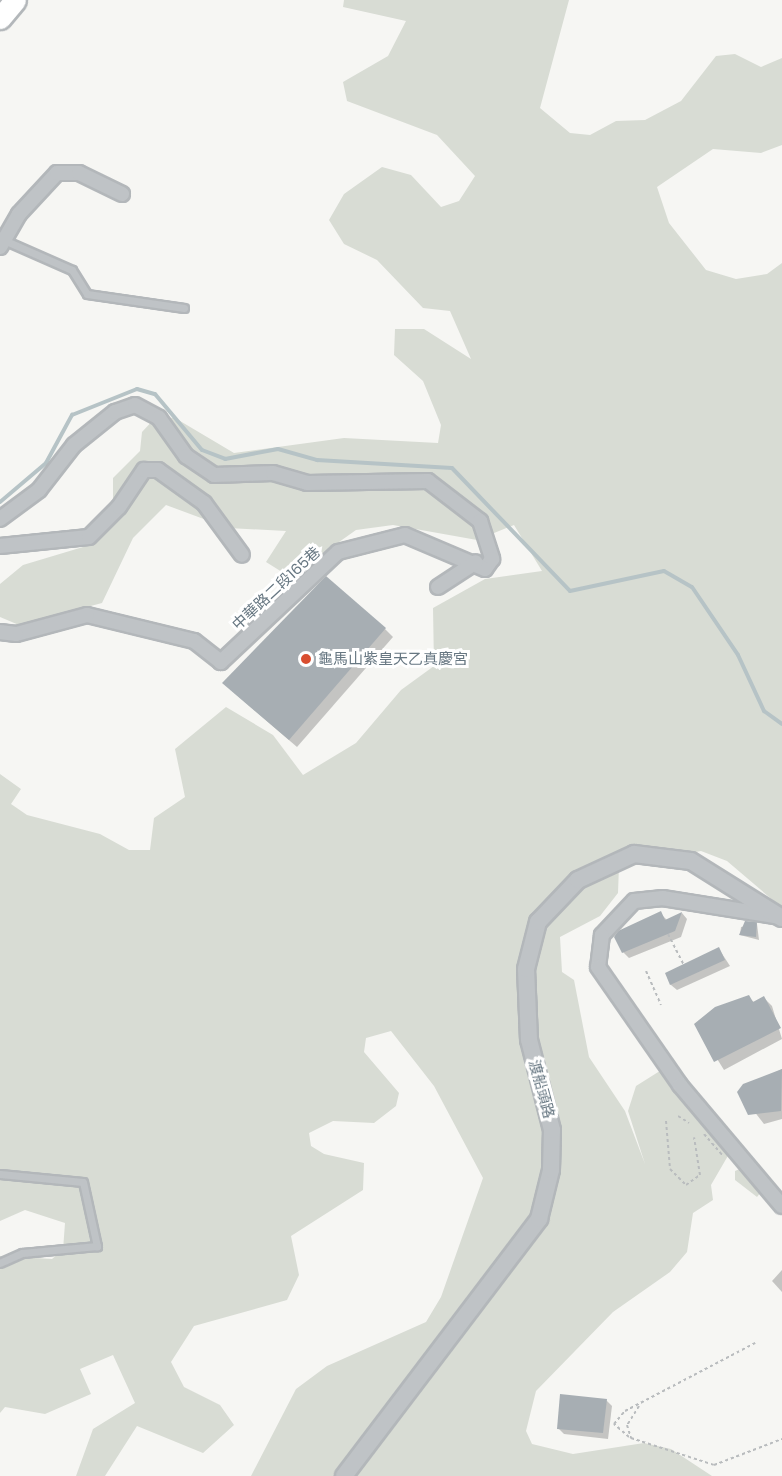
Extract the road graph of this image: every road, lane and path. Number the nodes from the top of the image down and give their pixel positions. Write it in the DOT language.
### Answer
graph roads {
  1 [pos="15,0"];
  2 [pos="0,18"];
  3 [pos="122,194"];
  4 [pos="3,244"];
  5 [pos="184,308"];
  6 [pos="0,519"];
  7 [pos="0,546"];
  8 [pos="242,555"];
  9 [pos="471,563"];
  10 [pos="438,587"];
  11 [pos="0,632"];
  12 [pos="781,918"];
  13 [pos="668,934"];
  14 [pos="682,964"];
  15 [pos="646,971"];
  16 [pos="661,1005"];
  17 [pos="678,1116"];
  18 [pos="666,1121"];
  19 [pos="689,1123"];
  20 [pos="694,1137"];
  21 [pos="0,1174"];
  22 [pos="782,1206"];
  23 [pos="0,1263"];
  24 [pos="755,1343"];
  25 [pos="639,1406"];
  26 [pos="632,1438"];
  27 [pos="782,1439"];
  28 [pos="344,1476"];
  1 -- 2 [label="main road"];
  3 -- 4 [label="street"];
  4 -- 5 [label="lane"];
  6 -- 9 [label="street"];
  7 -- 8 [label="street"];
  9 -- 10 [label="street"];
  9 -- 11 [label="street, 中華路二段165巷"];
  12 -- 22 [label="street"];
  12 -- 28 [label="street, 渡船頭路"];
  13 -- 14 [label="path"];
  15 -- 16 [label="path"];
  17 -- 19 [label="path"];
  18 -- 20 [label="path"];
  21 -- 23 [label="lane"];
  24 -- 25 [label="path"];
  25 -- 26 [label="path"];
  25 -- 26 [label="path"];
  26 -- 27 [label="path"];
}
